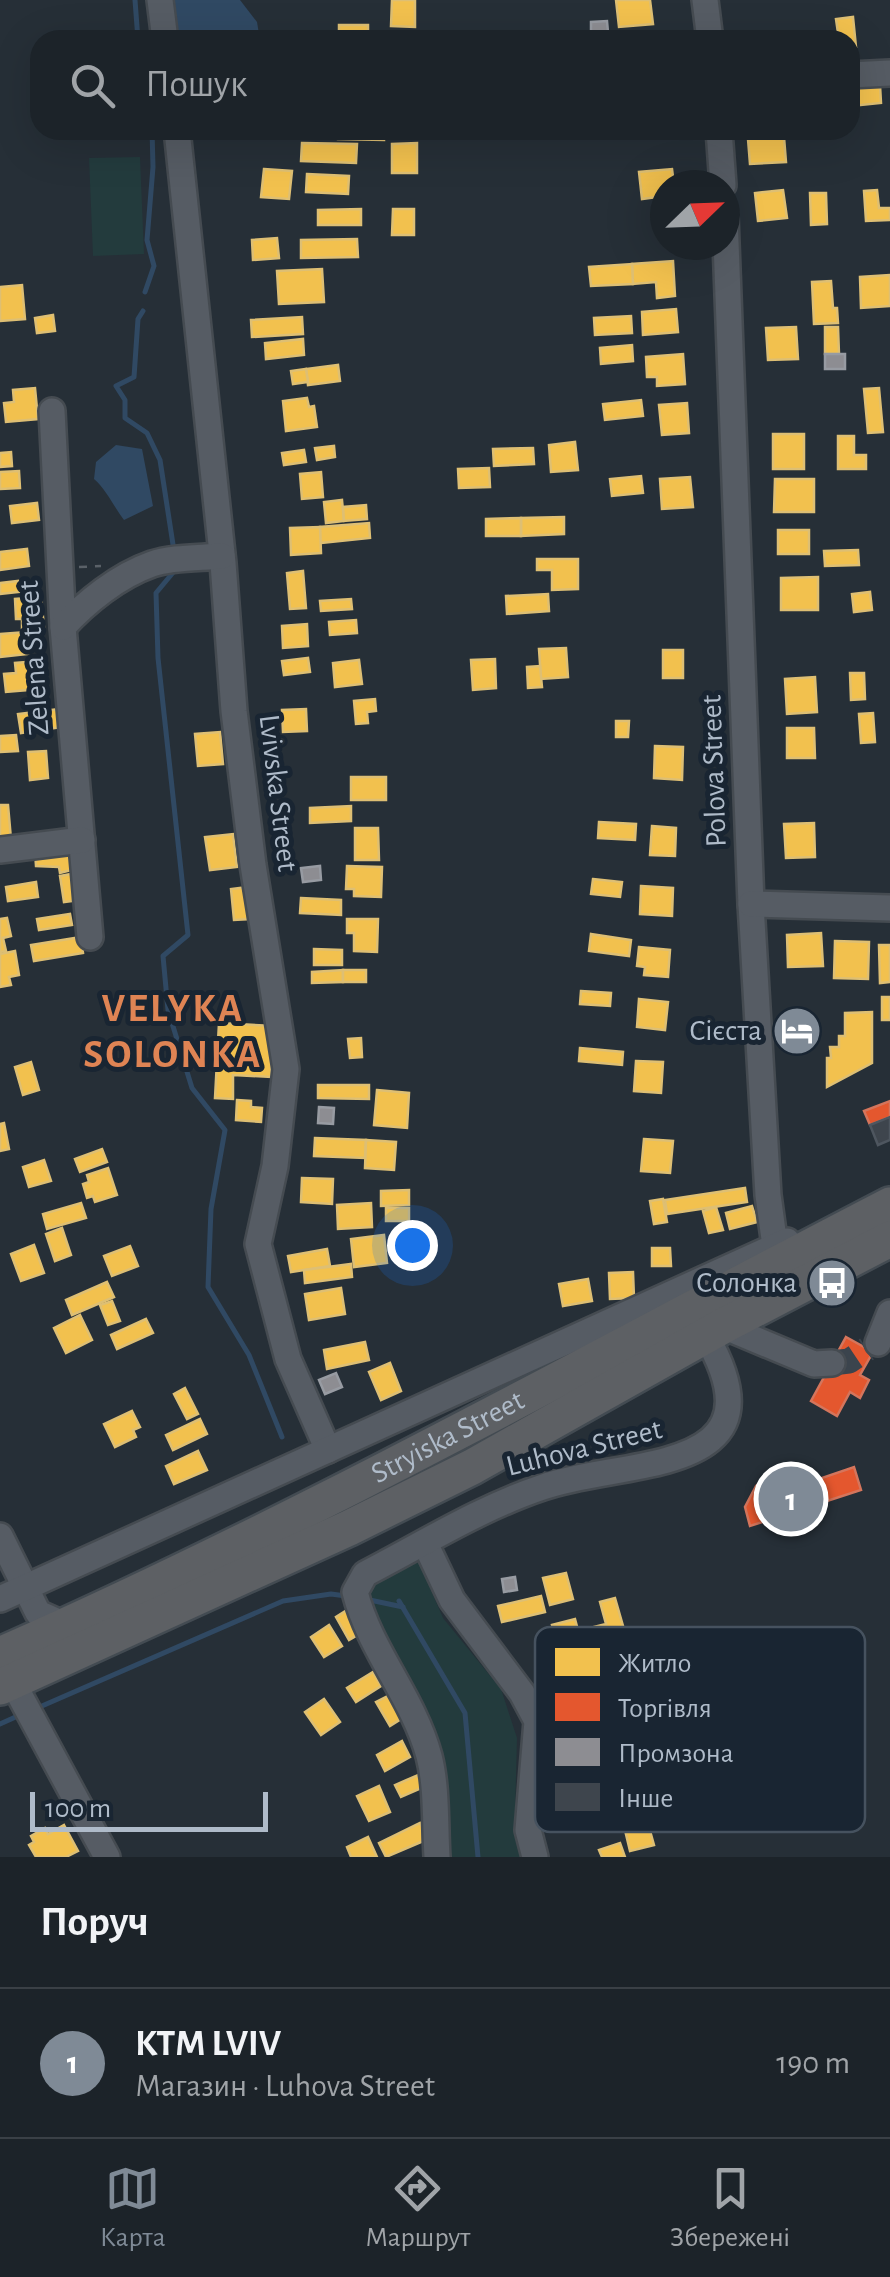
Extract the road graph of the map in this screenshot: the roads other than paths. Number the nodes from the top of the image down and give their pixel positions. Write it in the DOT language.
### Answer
graph roads {
  1 [pos="160,0"];
  2 [pos="706,0"];
  3 [pos="164,30"];
  4 [pos="709,30"];
  5 [pos="890,73"];
  6 [pos="860,75"];
  7 [pos="178,140"];
  8 [pos="720,140"];
  9 [pos="722,170"];
  10 [pos="727,260"];
  11 [pos="52,411"];
  12 [pos="222,556"];
  13 [pos="62,628"];
  14 [pos="82,840"];
  15 [pos="0,850"];
  16 [pos="751,904"];
  17 [pos="890,908"];
  18 [pos="90,936"];
  19 [pos="890,1206"];
  20 [pos="848,1227"];
  21 [pos="890,1239"];
  22 [pos="775,1246"];
  23 [pos="890,1313"];
  24 [pos="715,1331"];
  25 [pos="879,1344"];
  26 [pos="832,1364"];
  27 [pos="328,1450"];
  28 [pos="425,1544"];
  29 [pos="3,1548"];
  30 [pos="29,1594"];
  31 [pos="0,1599"];
  32 [pos="67,1626"];
  33 [pos="14,1682"];
  34 [pos="535,1717"];
  35 [pos="535,1745"];
  36 [pos="107,1857"];
  37 [pos="437,1857"];
  38 [pos="535,1857"];
  1 -- 3 [label="street"];
  2 -- 4 [label="street"];
  5 -- 6 [label="street"];
  7 -- 12 [label="street, Lvivska Street"];
  8 -- 9 [label="street"];
  10 -- 16 [label="street, Polova Street"];
  11 -- 13 [label="street, Zelena Street"];
  12 -- 13 [label="street"];
  12 -- 27 [label="street, Lvivska Street"];
  13 -- 14 [label="street, Zelena Street"];
  14 -- 15 [label="street"];
  14 -- 18 [label="street, Zelena Street"];
  16 -- 17 [label="street"];
  16 -- 22 [label="street, Polova Street"];
  19 -- 20 [label="highway, Stryiska Street"];
  20 -- 22 [label="street"];
  20 -- 32 [label="highway, Stryiska Street"];
  21 -- 24 [label="highway, Stryiska Street"];
  22 -- 27 [label="street"];
  23 -- 25 [label="street"];
  24 -- 26 [label="street"];
  24 -- 28 [label="street, Luhova Street"];
  24 -- 33 [label="highway, Stryiska Street"];
  27 -- 30 [label="street"];
  28 -- 34 [label="street"];
  28 -- 37 [label="street, Luhova Street"];
  29 -- 30 [label="street"];
  30 -- 31 [label="street"];
  30 -- 32 [label="street"];
  30 -- 33 [label="street"];
  32 -- 33 [label="highway, Stryiska Street"];
  33 -- 36 [label="street"];
  35 -- 38 [label="street"];
}
